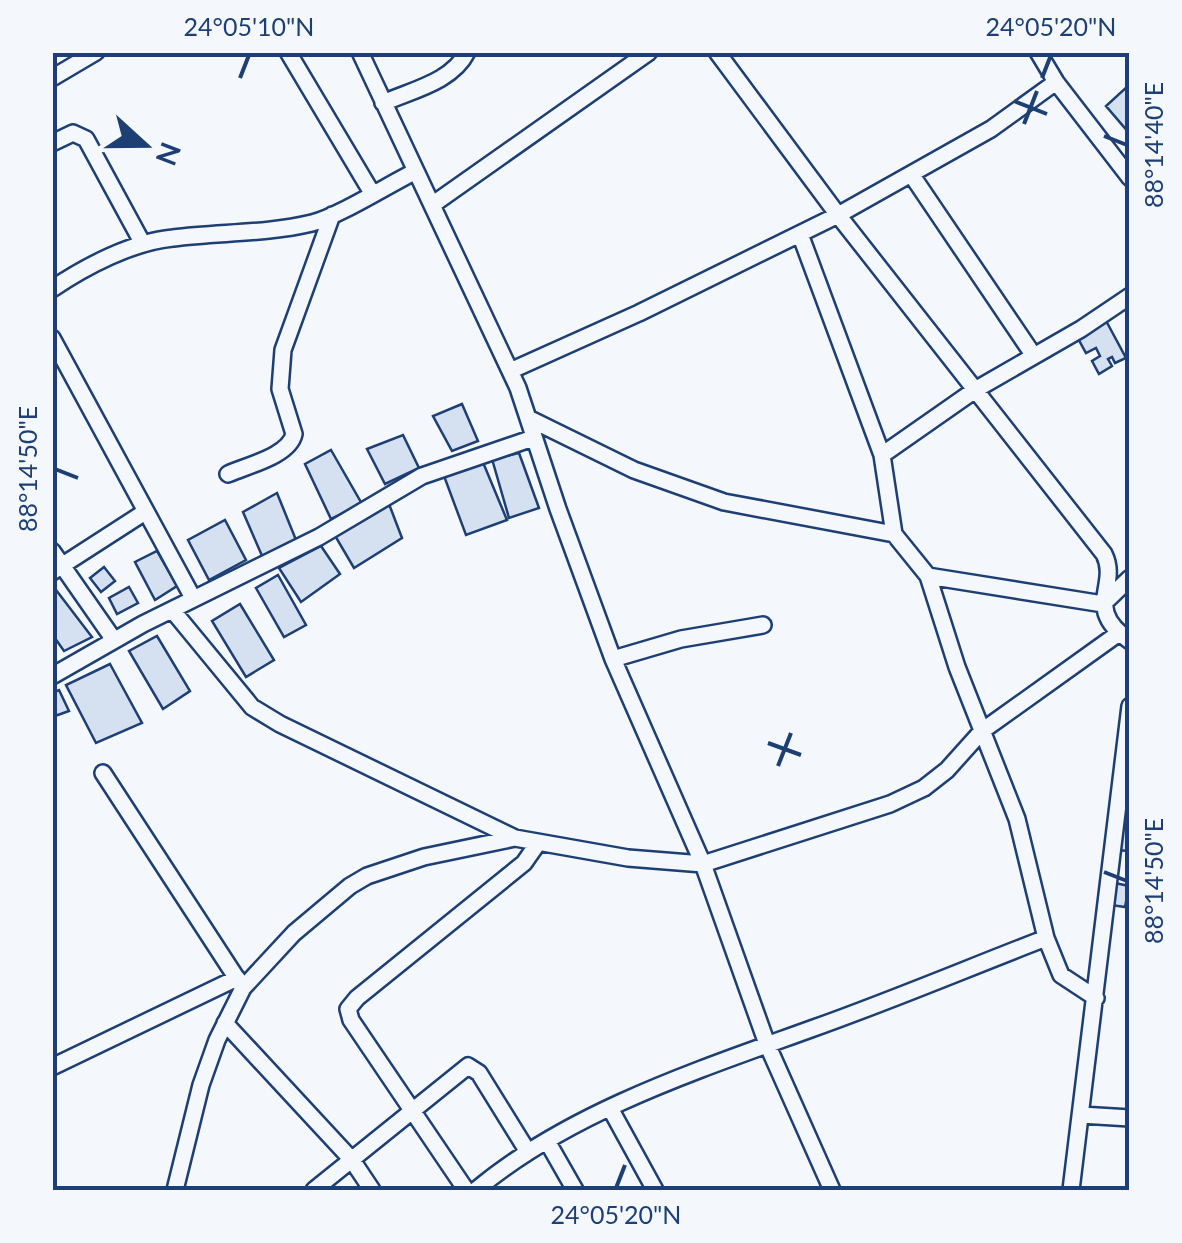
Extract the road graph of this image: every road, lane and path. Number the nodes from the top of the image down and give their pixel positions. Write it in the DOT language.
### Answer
graph roads {
  1 [pos="288,52"];
  2 [pos="360,52"];
  3 [pos="467,52"];
  4 [pos="649,52"];
  5 [pos="717,52"];
  6 [pos="1038,52"];
  7 [pos="84,55"];
  8 [pos="52,78"];
  9 [pos="1056,82"];
  10 [pos="384,102"];
  11 [pos="52,144"];
  12 [pos="416,171"];
  13 [pos="911,174"];
  14 [pos="1130,178"];
  15 [pos="372,193"];
  16 [pos="432,205"];
  17 [pos="332,215"];
  18 [pos="838,215"];
  19 [pos="800,234"];
  20 [pos="143,244"];
  21 [pos="52,289"];
  22 [pos="1130,296"];
  23 [pos="52,338"];
  24 [pos="1034,356"];
  25 [pos="510,371"];
  26 [pos="975,390"];
  27 [pos="528,418"];
  28 [pos="533,438"];
  29 [pos="882,455"];
  30 [pos="228,474"];
  31 [pos="145,512"];
  32 [pos="894,534"];
  33 [pos="52,551"];
  34 [pos="58,569"];
  35 [pos="928,576"];
  36 [pos="1130,578"];
  37 [pos="193,598"];
  38 [pos="1103,604"];
  39 [pos="174,610"];
  40 [pos="763,625"];
  41 [pos="1124,637"];
  42 [pos="114,640"];
  43 [pos="614,658"];
  44 [pos="52,676"];
  45 [pos="1130,706"];
  46 [pos="982,731"];
  47 [pos="103,773"];
  48 [pos="514,838"];
  49 [pos="538,843"];
  50 [pos="703,864"];
  51 [pos="1046,938"];
  52 [pos="240,983"];
  53 [pos="1096,998"];
  54 [pos="226,1023"];
  55 [pos="767,1044"];
  56 [pos="52,1068"];
  57 [pos="610,1108"];
  58 [pos="413,1110"];
  59 [pos="1081,1114"];
  60 [pos="1130,1118"];
  61 [pos="547,1141"];
  62 [pos="528,1152"];
  63 [pos="352,1160"];
  64 [pos="496,1184"];
  65 [pos="175,1190"];
  66 [pos="314,1190"];
  67 [pos="372,1190"];
  68 [pos="466,1190"];
  69 [pos="476,1190"];
  70 [pos="576,1190"];
  71 [pos="655,1190"];
  72 [pos="832,1190"];
  73 [pos="1072,1190"];
  1 -- 15 [label="street"];
  2 -- 10 [label="street"];
  3 -- 10 [label="street"];
  4 -- 16 [label="street"];
  5 -- 18 [label="street"];
  6 -- 9 [label="street"];
  7 -- 8 [label="street"];
  9 -- 13 [label="street"];
  9 -- 14 [label="street"];
  10 -- 12 [label="street"];
  11 -- 20 [label="street"];
  12 -- 15 [label="street"];
  12 -- 16 [label="street"];
  13 -- 18 [label="street"];
  13 -- 24 [label="street"];
  15 -- 17 [label="street"];
  16 -- 25 [label="street"];
  17 -- 20 [label="street"];
  17 -- 30 [label="street"];
  18 -- 19 [label="street"];
  18 -- 26 [label="street"];
  19 -- 25 [label="street"];
  19 -- 29 [label="street"];
  20 -- 21 [label="street"];
  22 -- 24 [label="street"];
  23 -- 31 [label="street"];
  24 -- 26 [label="street"];
  25 -- 27 [label="street"];
  26 -- 29 [label="street"];
  26 -- 38 [label="street"];
  27 -- 28 [label="street"];
  27 -- 32 [label="street"];
  28 -- 37 [label="street"];
  28 -- 43 [label="street"];
  29 -- 32 [label="street"];
  31 -- 34 [label="street"];
  31 -- 37 [label="street"];
  32 -- 35 [label="street"];
  33 -- 34 [label="street"];
  34 -- 42 [label="street"];
  35 -- 38 [label="street"];
  35 -- 46 [label="street"];
  36 -- 38 [label="street"];
  37 -- 39 [label="street"];
  38 -- 41 [label="street"];
  39 -- 42 [label="street"];
  39 -- 48 [label="street"];
  40 -- 43 [label="street"];
  41 -- 46 [label="street"];
  42 -- 44 [label="street"];
  43 -- 50 [label="street"];
  45 -- 53 [label="street"];
  46 -- 50 [label="street"];
  46 -- 51 [label="street"];
  47 -- 52 [label="street"];
  48 -- 49 [label="street"];
  48 -- 52 [label="street"];
  49 -- 50 [label="street"];
  49 -- 58 [label="street"];
  50 -- 55 [label="street"];
  51 -- 53 [label="street"];
  51 -- 55 [label="street"];
  52 -- 54 [label="street"];
  52 -- 56 [label="street"];
  53 -- 59 [label="street"];
  54 -- 63 [label="street"];
  54 -- 65 [label="street"];
  55 -- 57 [label="street"];
  55 -- 72 [label="street"];
  57 -- 61 [label="street"];
  57 -- 71 [label="street"];
  58 -- 62 [label="street"];
  58 -- 63 [label="street"];
  58 -- 68 [label="street"];
  59 -- 60 [label="street"];
  59 -- 73 [label="street"];
  61 -- 62 [label="street"];
  61 -- 70 [label="street"];
  62 -- 64 [label="street"];
  63 -- 66 [label="street"];
  63 -- 67 [label="street"];
  64 -- 69 [label="street"];
}
